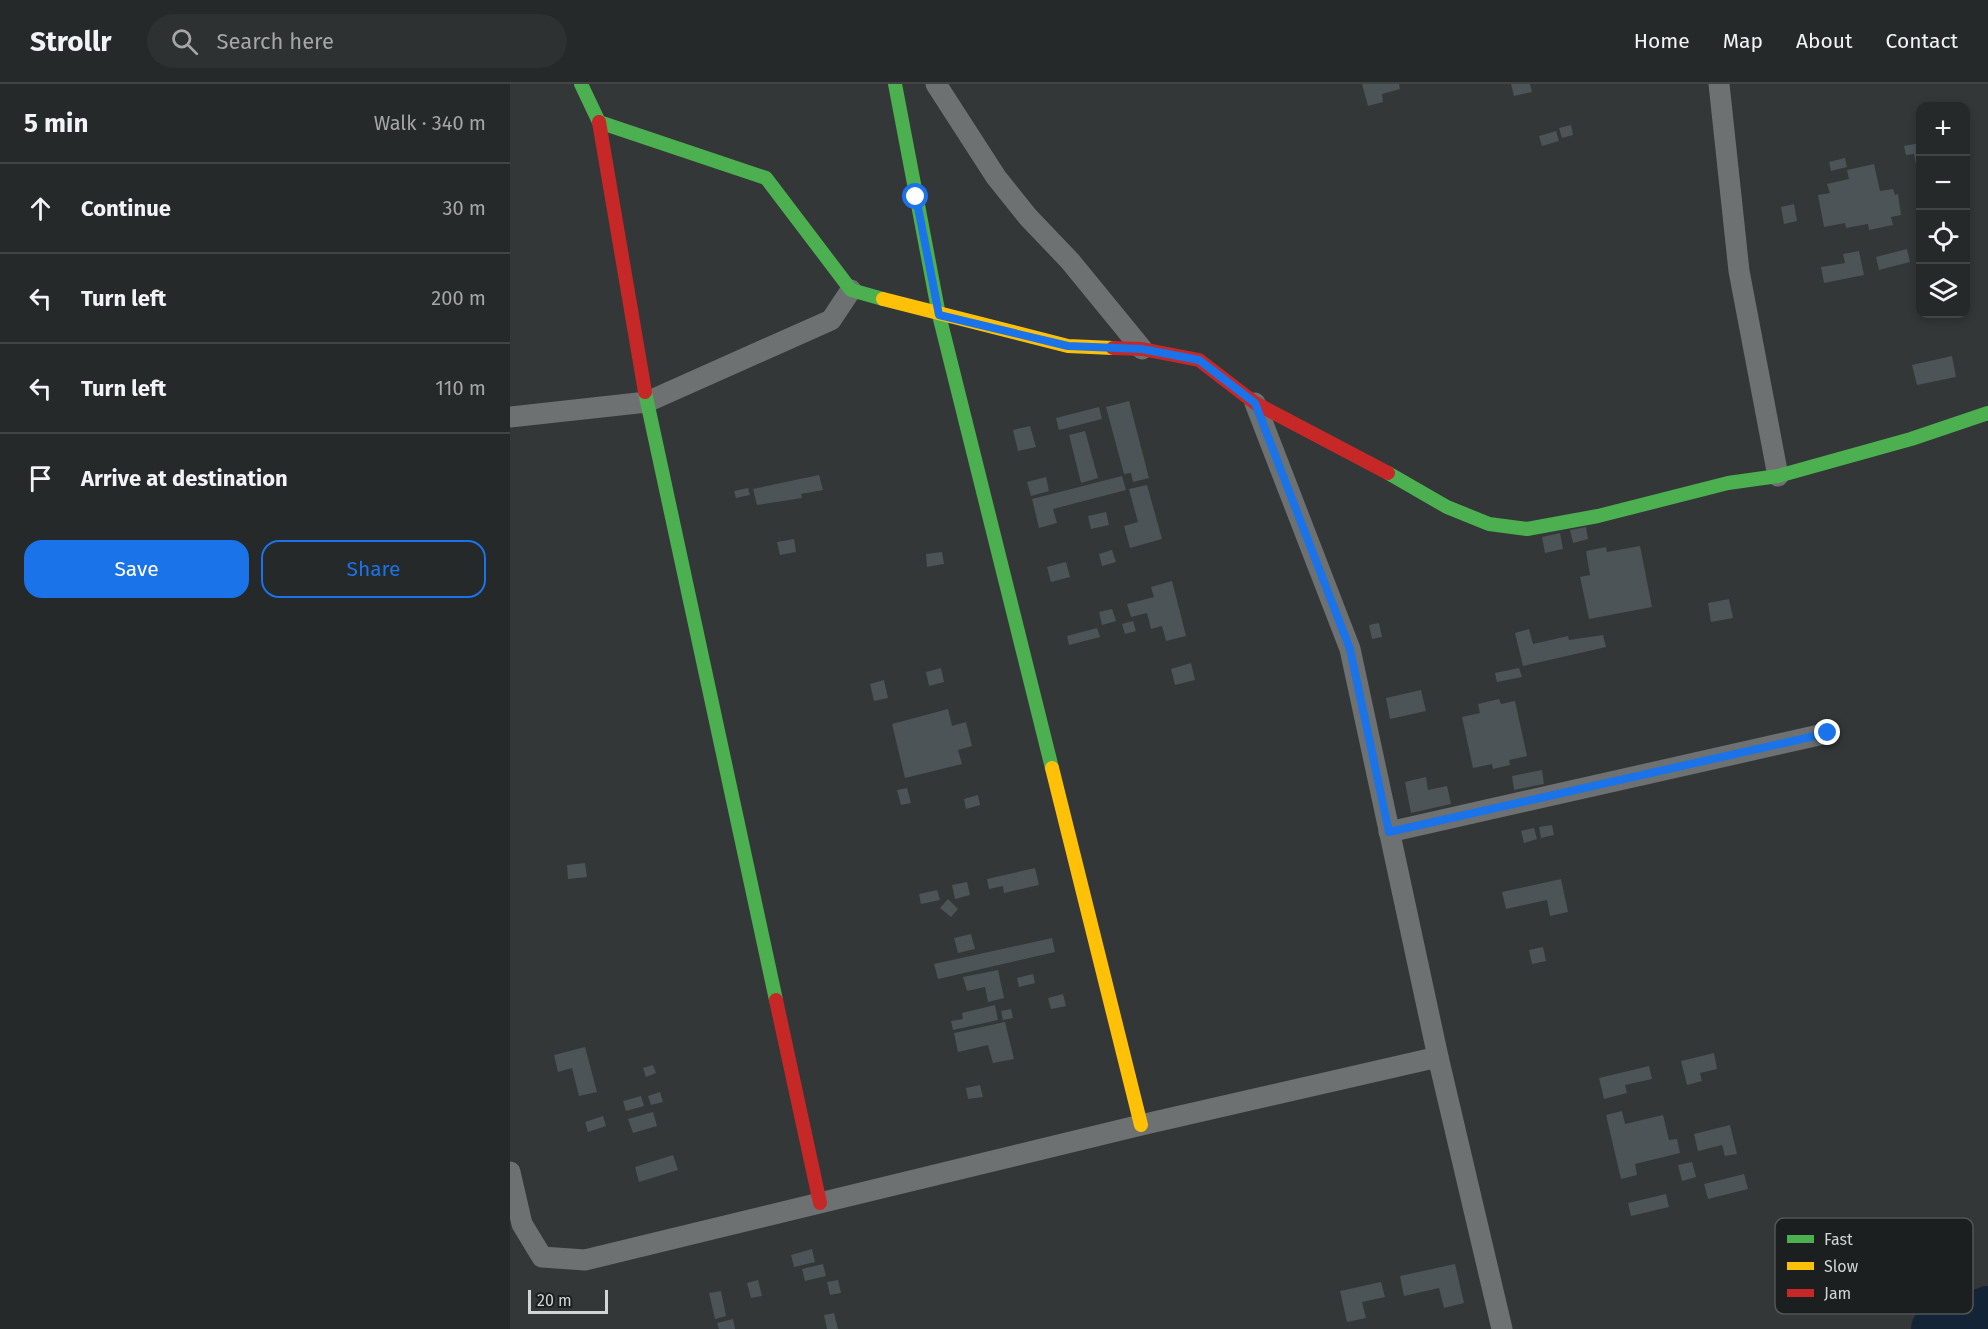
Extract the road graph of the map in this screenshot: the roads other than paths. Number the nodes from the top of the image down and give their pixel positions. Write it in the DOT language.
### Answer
graph roads {
  1 [pos="581,84"];
  2 [pos="895,84"];
  3 [pos="936,84"];
  4 [pos="1719,84"];
  5 [pos="599,122"];
  6 [pos="851,290"];
  7 [pos="939,315"];
  8 [pos="1142,349"];
  9 [pos="646,402"];
  10 [pos="1255,403"];
  11 [pos="1988,413"];
  12 [pos="510,417"];
  13 [pos="1778,476"];
  14 [pos="1828,733"];
  15 [pos="1389,832"];
  16 [pos="1438,1057"];
  17 [pos="1141,1125"];
  18 [pos="510,1172"];
  19 [pos="820,1203"];
  20 [pos="1502,1329"];
  1 -- 5 [label="street"];
  2 -- 7 [label="street"];
  3 -- 8 [label="street"];
  4 -- 13 [label="street"];
  5 -- 6 [label="street"];
  5 -- 9 [label="street"];
  6 -- 7 [label="street"];
  6 -- 9 [label="street"];
  7 -- 8 [label="street"];
  7 -- 17 [label="street"];
  8 -- 10 [label="street"];
  9 -- 12 [label="street"];
  9 -- 19 [label="street"];
  10 -- 13 [label="street"];
  10 -- 15 [label="street"];
  11 -- 13 [label="street"];
  14 -- 15 [label="street"];
  15 -- 16 [label="street"];
  16 -- 17 [label="street"];
  16 -- 20 [label="street"];
  17 -- 19 [label="street"];
  18 -- 19 [label="street"];
}
